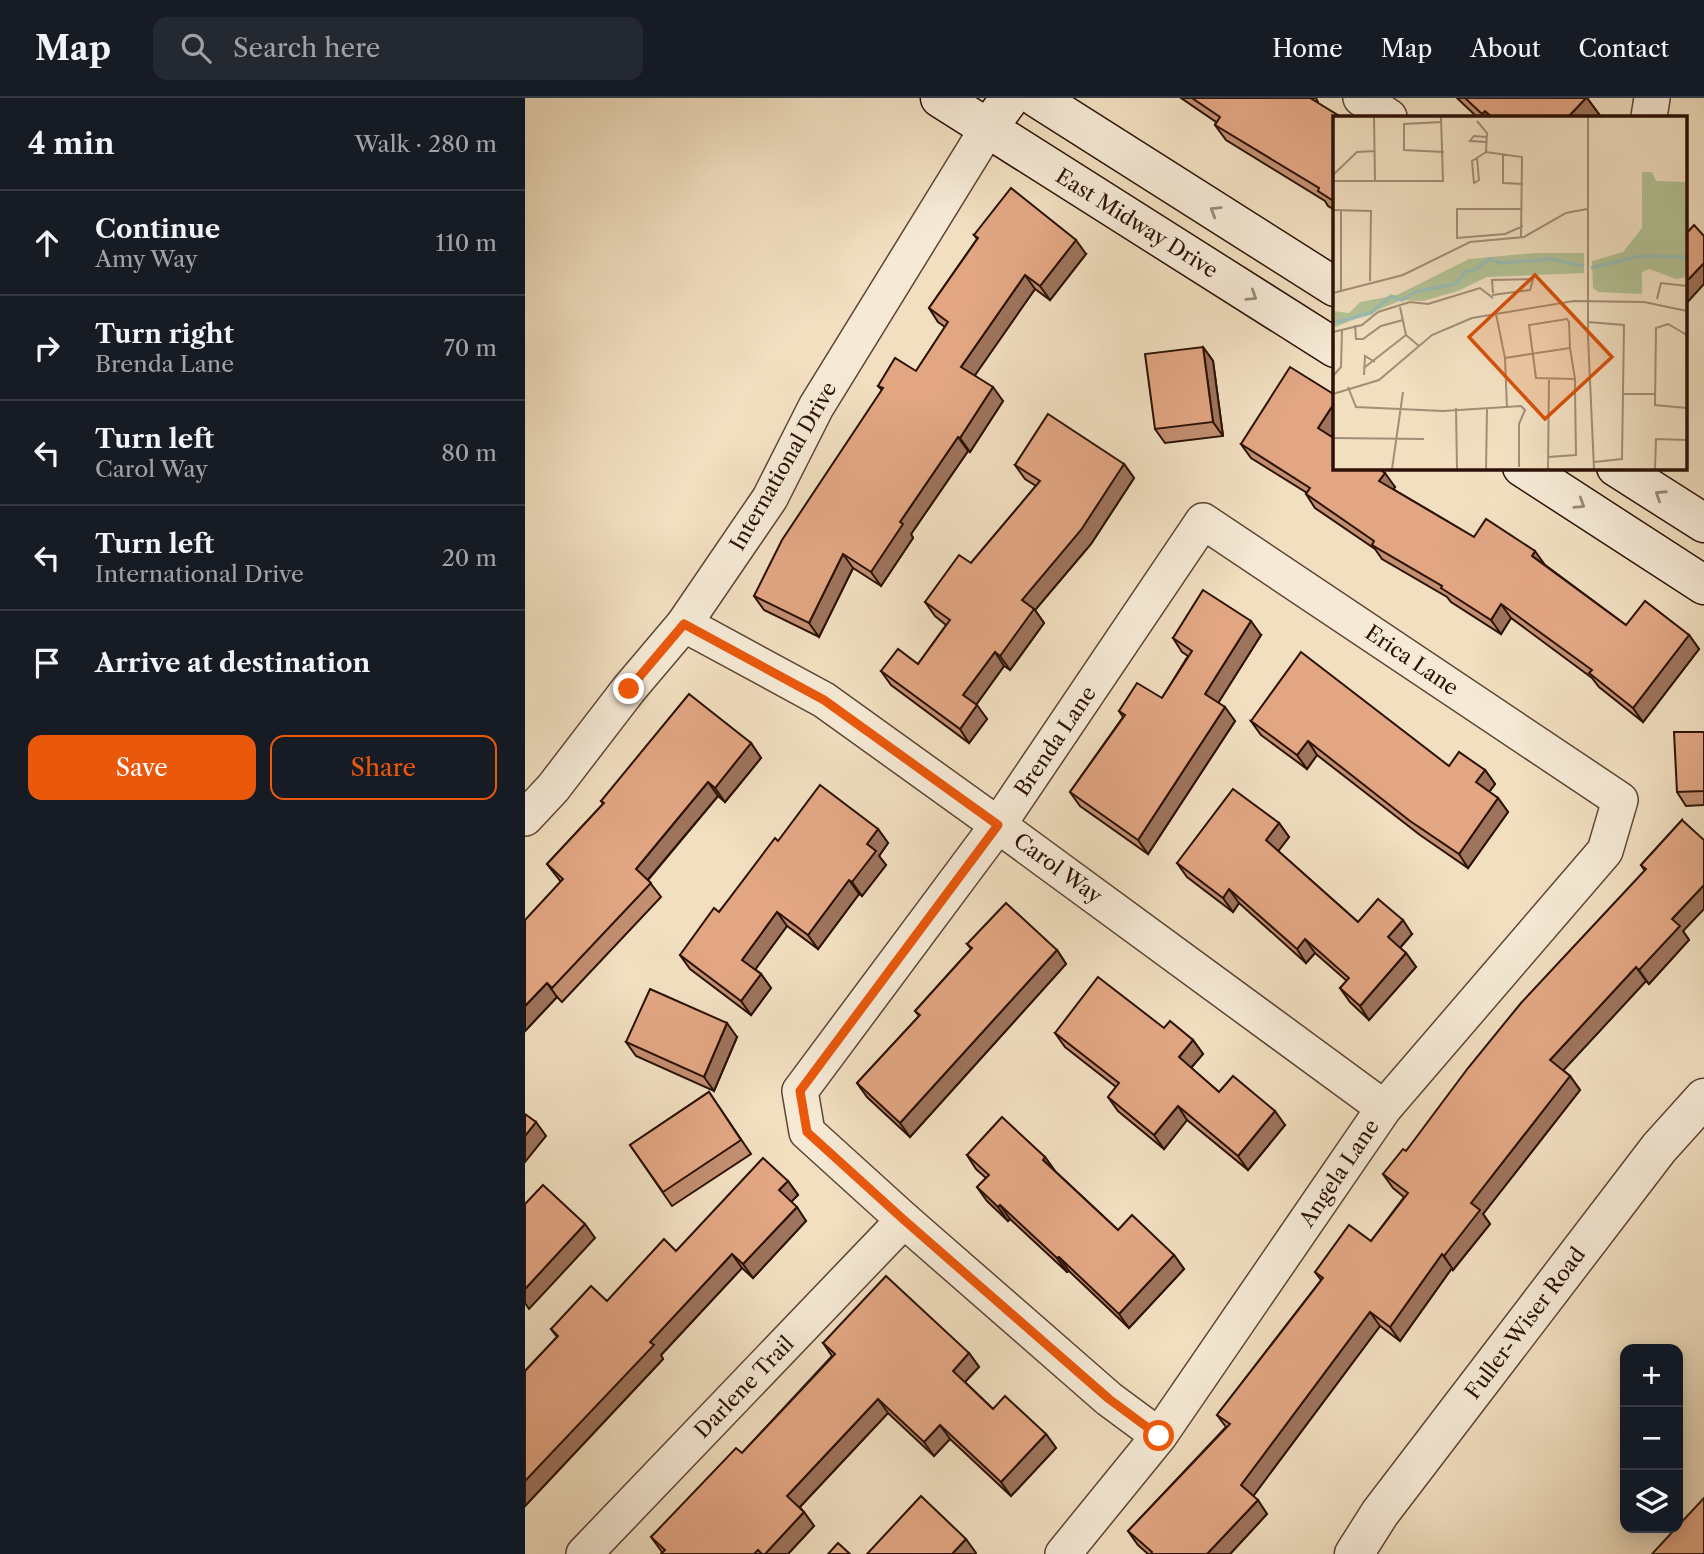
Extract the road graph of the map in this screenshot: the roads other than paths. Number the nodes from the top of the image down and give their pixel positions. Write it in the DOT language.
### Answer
graph roads {
  1 [pos="940,98"];
  2 [pos="1010,98"];
  3 [pos="1037,98"];
  4 [pos="1361,98"];
  5 [pos="1652,98"];
  6 [pos="1388,116"];
  7 [pos="1649,116"];
  8 [pos="988,128"];
  9 [pos="1333,286"];
  10 [pos="1333,347"];
  11 [pos="1525,469"];
  12 [pos="1619,469"];
  13 [pos="1203,521"];
  14 [pos="1704,523"];
  15 [pos="1704,585"];
  16 [pos="684,624"];
  17 [pos="1620,800"];
  18 [pos="525,818"];
  19 [pos="998,825"];
  20 [pos="1704,1098"];
  21 [pos="1384,1108"];
  22 [pos="904,1220"];
  23 [pos="1159,1436"];
  24 [pos="584,1554"];
  25 [pos="1063,1554"];
  26 [pos="1354,1554"];
  1 -- 8 [label="main road, East Midway Drive"];
  2 -- 8 [label="main road"];
  9 -- 3 [label="main road, one-way"];
  4 -- 6 [label="street"];
  5 -- 7 [label="street"];
  8 -- 10 [label="main road, East Midway Drive, one-way"];
  8 -- 16 [label="street, International Drive"];
  11 -- 15 [label="main road, one-way"];
  14 -- 12 [label="main road, one-way"];
  13 -- 17 [label="street, Erica Lane"];
  13 -- 19 [label="street, Brenda Lane"];
  16 -- 18 [label="street, International Drive"];
  16 -- 19 [label="street, Carol Way"];
  17 -- 21 [label="street, Angela Lane"];
  19 -- 21 [label="street, Carol Way"];
  19 -- 22 [label="street, Brenda Lane"];
  20 -- 26 [label="main road, Fuller-Wiser Road"];
  21 -- 23 [label="street, Angela Lane"];
  22 -- 23 [label="street"];
  22 -- 24 [label="street, Darlene Trail"];
  23 -- 25 [label="street, Angela Lane"];
}
